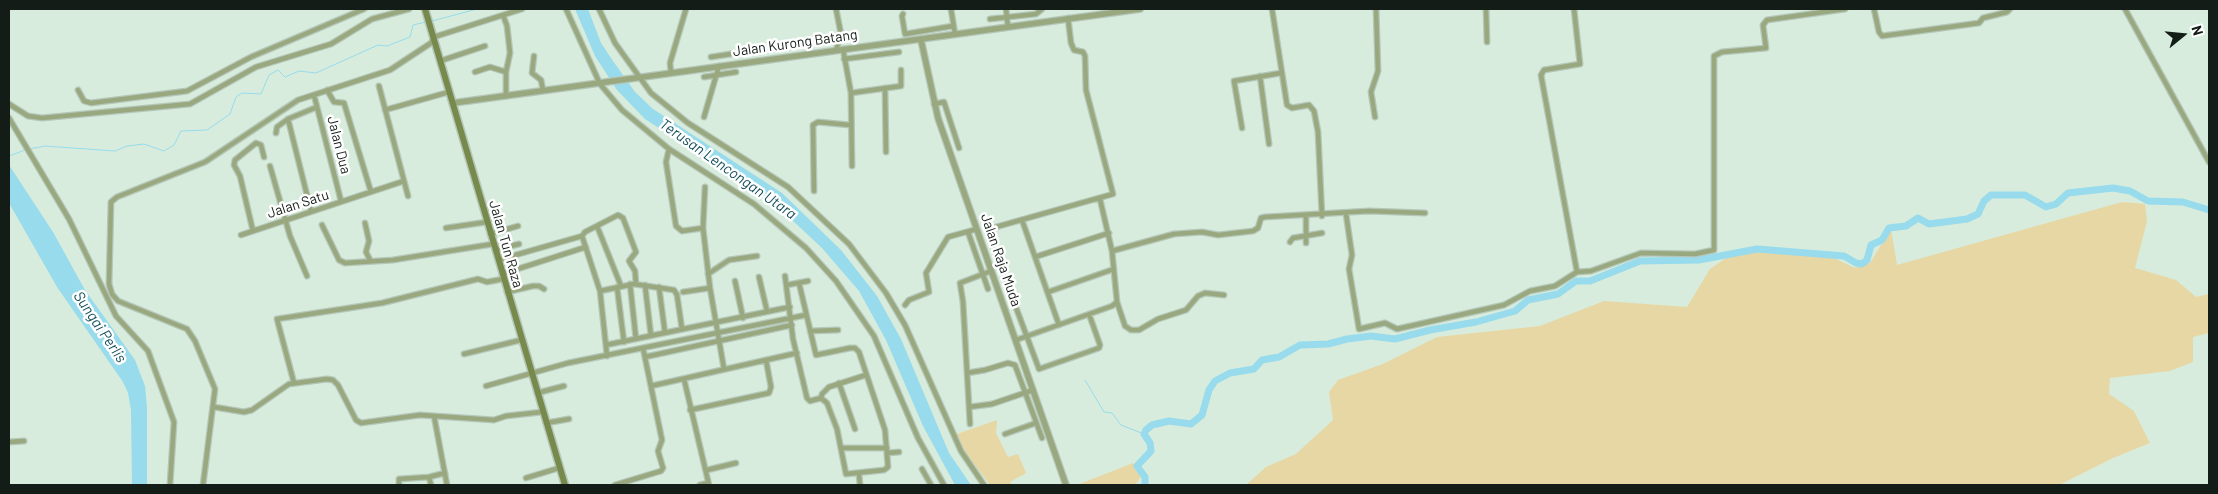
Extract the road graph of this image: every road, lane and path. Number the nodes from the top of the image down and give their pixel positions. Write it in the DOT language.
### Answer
graph roads {
  1 [pos="364,9"];
  2 [pos="409,9"];
  3 [pos="522,9"];
  4 [pos="566,9"];
  5 [pos="598,9"];
  6 [pos="686,9"];
  7 [pos="836,9"];
  8 [pos="951,9"];
  9 [pos="1006,9"];
  10 [pos="1042,9"];
  11 [pos="1140,9"];
  12 [pos="1272,9"];
  13 [pos="1376,9"];
  14 [pos="1486,9"];
  15 [pos="1574,9"];
  16 [pos="1846,9"];
  17 [pos="1874,9"];
  18 [pos="2010,9"];
  19 [pos="2125,9"];
  20 [pos="426,11"];
  21 [pos="904,14"];
  22 [pos="503,15"];
  23 [pos="1007,18"];
  24 [pos="1068,18"];
  25 [pos="990,19"];
  26 [pos="954,26"];
  27 [pos="1008,27"];
  28 [pos="955,34"];
  29 [pos="434,37"];
  30 [pos="921,40"];
  31 [pos="1487,42"];
  32 [pos="485,46"];
  33 [pos="840,50"];
  34 [pos="744,52"];
  35 [pos="899,52"];
  36 [pos="734,53"];
  37 [pos="534,56"];
  38 [pos="711,57"];
  39 [pos="844,59"];
  40 [pos="440,60"];
  41 [pos="736,64"];
  42 [pos="719,66"];
  43 [pos="900,70"];
  44 [pos="475,72"];
  45 [pos="506,72"];
  46 [pos="736,72"];
  47 [pos="1281,73"];
  48 [pos="671,74"];
  49 [pos="716,75"];
  50 [pos="1260,76"];
  51 [pos="704,77"];
  52 [pos="638,79"];
  53 [pos="600,84"];
  54 [pos="378,86"];
  55 [pos="885,88"];
  56 [pos="78,90"];
  57 [pos="327,90"];
  58 [pos="543,90"];
  59 [pos="450,92"];
  60 [pos="851,93"];
  61 [pos="314,95"];
  62 [pos="506,96"];
  63 [pos="9,104"];
  64 [pos="453,104"];
  65 [pos="934,104"];
  66 [pos="317,107"];
  67 [pos="386,110"];
  68 [pos="704,117"];
  69 [pos="1374,117"];
  70 [pos="9,118"];
  71 [pos="288,119"];
  72 [pos="850,125"];
  73 [pos="1242,128"];
  74 [pos="276,133"];
  75 [pos="1269,144"];
  76 [pos="959,148"];
  77 [pos="668,149"];
  78 [pos="886,152"];
  79 [pos="264,157"];
  80 [pos="2209,162"];
  81 [pos="270,166"];
  82 [pos="852,166"];
  83 [pos="404,181"];
  84 [pos="705,187"];
  85 [pos="814,191"];
  86 [pos="371,192"];
  87 [pos="408,196"];
  88 [pos="1100,199"];
  89 [pos="341,201"];
  90 [pos="311,211"];
  91 [pos="1346,214"];
  92 [pos="1425,214"];
  93 [pos="1306,216"];
  94 [pos="1322,216"];
  95 [pos="284,220"];
  96 [pos="1022,220"];
  97 [pos="487,222"];
  98 [pos="365,223"];
  99 [pos="322,226"];
  100 [pos="518,226"];
  101 [pos="597,226"];
  102 [pos="446,228"];
  103 [pos="703,228"];
  104 [pos="977,229"];
  105 [pos="253,231"];
  106 [pos="968,232"];
  107 [pos="1108,233"];
  108 [pos="1322,233"];
  109 [pos="490,234"];
  110 [pos="241,235"];
  111 [pos="1307,235"];
  112 [pos="582,236"];
  113 [pos="1290,242"];
  114 [pos="518,244"];
  115 [pos="1306,244"];
  116 [pos="494,247"];
  117 [pos="586,247"];
  118 [pos="1112,251"];
  119 [pos="757,256"];
  120 [pos="1035,258"];
  121 [pos="370,260"];
  122 [pos="498,260"];
  123 [pos="1114,268"];
  124 [pos="991,271"];
  125 [pos="1577,272"];
  126 [pos="708,274"];
  127 [pos="983,274"];
  128 [pos="307,276"];
  129 [pos="502,276"];
  130 [pos="785,276"];
  131 [pos="759,277"];
  132 [pos="808,281"];
  133 [pos="735,282"];
  134 [pos="799,283"];
  135 [pos="630,284"];
  136 [pos="636,284"];
  137 [pos="645,285"];
  138 [pos="619,286"];
  139 [pos="787,286"];
  140 [pos="659,287"];
  141 [pos="710,288"];
  142 [pos="544,289"];
  143 [pos="988,289"];
  144 [pos="600,291"];
  145 [pos="507,292"];
  146 [pos="683,292"];
  147 [pos="1048,292"];
  148 [pos="1224,295"];
  149 [pos="1118,302"];
  150 [pos="905,305"];
  151 [pos="790,307"];
  152 [pos="767,312"];
  153 [pos="1089,314"];
  154 [pos="806,315"];
  155 [pos="743,318"];
  156 [pos="791,318"];
  157 [pos="717,324"];
  158 [pos="792,325"];
  159 [pos="1059,325"];
  160 [pos="682,330"];
  161 [pos="838,330"];
  162 [pos="810,331"];
  163 [pos="718,332"];
  164 [pos="665,333"];
  165 [pos="651,336"];
  166 [pos="1026,336"];
  167 [pos="636,339"];
  168 [pos="521,340"];
  169 [pos="1016,340"];
  170 [pos="719,341"];
  171 [pos="624,342"];
  172 [pos="606,345"];
  173 [pos="643,348"];
  174 [pos="464,354"];
  175 [pos="796,354"];
  176 [pos="607,356"];
  177 [pos="645,357"];
  178 [pos="766,360"];
  179 [pos="724,369"];
  180 [pos="531,372"];
  181 [pos="967,372"];
  182 [pos="866,375"];
  183 [pos="684,379"];
  184 [pos="294,383"];
  185 [pos="838,383"];
  186 [pos="486,386"];
  187 [pos="564,386"];
  188 [pos="651,386"];
  189 [pos="1033,390"];
  190 [pos="1026,392"];
  191 [pos="537,393"];
  192 [pos="820,398"];
  193 [pos="214,407"];
  194 [pos="969,407"];
  195 [pos="690,410"];
  196 [pos="542,412"];
  197 [pos="434,416"];
  198 [pos="569,419"];
  199 [pos="546,423"];
  200 [pos="1036,423"];
  201 [pos="970,424"];
  202 [pos="855,429"];
  203 [pos="1005,434"];
  204 [pos="1042,438"];
  205 [pos="24,441"];
  206 [pos="9,442"];
  207 [pos="842,448"];
  208 [pos="887,450"];
  209 [pos="899,452"];
  210 [pos="736,463"];
  211 [pos="559,468"];
  212 [pos="922,469"];
  213 [pos="707,470"];
  214 [pos="444,473"];
  215 [pos="859,474"];
  216 [pos="429,477"];
  217 [pos="526,478"];
  218 [pos="636,479"];
  219 [pos="709,484"];
  220 [pos="170,485"];
  221 [pos="203,485"];
  222 [pos="399,485"];
  223 [pos="431,485"];
  224 [pos="447,485"];
  225 [pos="565,485"];
  226 [pos="616,485"];
  227 [pos="638,485"];
  228 [pos="700,485"];
  229 [pos="860,485"];
  230 [pos="931,485"];
  231 [pos="944,485"];
  232 [pos="984,485"];
  233 [pos="1066,485"];
  1 -- 56 [label="street"];
  2 -- 63 [label="street"];
  3 -- 22 [label="street"];
  4 -- 53 [label="street"];
  5 -- 52 [label="street"];
  6 -- 48 [label="street"];
  7 -- 33 [label="street"];
  8 -- 26 [label="street"];
  9 -- 23 [label="street"];
  10 -- 23 [label="street"];
  11 -- 24 [label="street, Jalan Kurong Batang"];
  12 -- 47 [label="street"];
  13 -- 69 [label="street"];
  14 -- 31 [label="street"];
  15 -- 125 [label="street"];
  16 -- 125 [label="street"];
  17 -- 18 [label="street"];
  19 -- 80 [label="street"];
  20 -- 29 [label="main road, Jalan Tun Raza"];
  21 -- 26 [label="street"];
  22 -- 29 [label="street"];
  22 -- 45 [label="street"];
  23 -- 25 [label="street"];
  23 -- 27 [label="street"];
  24 -- 27 [label="street, Jalan Kurong Batang"];
  24 -- 88 [label="street"];
  26 -- 28 [label="street"];
  27 -- 28 [label="street, Jalan Kurong Batang"];
  28 -- 30 [label="street, Jalan Kurong Batang"];
  29 -- 40 [label="main road, Jalan Tun Raza"];
  29 -- 57 [label="street"];
  30 -- 33 [label="street, Jalan Kurong Batang"];
  30 -- 65 [label="street, Jalan Raja Muda"];
  32 -- 40 [label="street"];
  33 -- 39 [label="street"];
  33 -- 41 [label="street, Jalan Kurong Batang"];
  34 -- 36 [label="street"];
  35 -- 39 [label="street"];
  36 -- 38 [label="street"];
  36 -- 41 [label="street"];
  37 -- 58 [label="street"];
  39 -- 60 [label="street"];
  40 -- 59 [label="main road, Jalan Tun Raza"];
  41 -- 42 [label="street, Jalan Kurong Batang"];
  42 -- 48 [label="street, Jalan Kurong Batang"];
  42 -- 49 [label="street"];
  43 -- 55 [label="street"];
  44 -- 45 [label="street"];
  45 -- 62 [label="street"];
  46 -- 49 [label="street"];
  47 -- 50 [label="street"];
  47 -- 94 [label="street"];
  48 -- 52 [label="street, Jalan Kurong Batang"];
  49 -- 51 [label="street"];
  49 -- 68 [label="street"];
  50 -- 73 [label="street"];
  50 -- 75 [label="street"];
  52 -- 53 [label="street, Jalan Kurong Batang"];
  52 -- 232 [label="street"];
  53 -- 58 [label="street, Jalan Kurong Batang"];
  53 -- 77 [label="street"];
  54 -- 67 [label="street"];
  55 -- 60 [label="street"];
  55 -- 78 [label="street"];
  57 -- 61 [label="street"];
  57 -- 86 [label="street"];
  58 -- 62 [label="street, Jalan Kurong Batang"];
  59 -- 64 [label="main road, Jalan Tun Raza"];
  59 -- 67 [label="street"];
  60 -- 72 [label="street"];
  61 -- 66 [label="street, Jalan Dua"];
  61 -- 193 [label="street"];
  62 -- 64 [label="street, Jalan Kurong Batang"];
  64 -- 97 [label="main road, Jalan Tun Raza"];
  65 -- 76 [label="street"];
  65 -- 104 [label="street, Jalan Raja Muda"];
  66 -- 71 [label="street"];
  66 -- 89 [label="street, Jalan Dua"];
  67 -- 83 [label="street"];
  70 -- 220 [label="street"];
  71 -- 74 [label="street"];
  71 -- 90 [label="street"];
  72 -- 82 [label="street"];
  72 -- 85 [label="street"];
  77 -- 103 [label="street"];
  77 -- 231 [label="street"];
  79 -- 105 [label="street"];
  81 -- 95 [label="street"];
  83 -- 86 [label="street, Jalan Satu"];
  83 -- 87 [label="street"];
  84 -- 103 [label="street"];
  86 -- 89 [label="street, Jalan Satu"];
  88 -- 96 [label="street"];
  88 -- 107 [label="street"];
  89 -- 90 [label="street, Jalan Satu"];
  90 -- 95 [label="street, Jalan Satu"];
  91 -- 92 [label="street"];
  91 -- 94 [label="street"];
  91 -- 125 [label="street"];
  93 -- 94 [label="street"];
  93 -- 111 [label="street"];
  93 -- 118 [label="street"];
  95 -- 105 [label="street, Jalan Satu"];
  95 -- 128 [label="street"];
  96 -- 120 [label="street"];
  96 -- 166 [label="street"];
  97 -- 102 [label="street"];
  97 -- 109 [label="main road, Jalan Tun Raza"];
  98 -- 121 [label="street"];
  99 -- 121 [label="street"];
  100 -- 109 [label="street"];
  101 -- 112 [label="street"];
  101 -- 136 [label="street"];
  101 -- 138 [label="street"];
  103 -- 126 [label="street"];
  104 -- 106 [label="street"];
  104 -- 124 [label="street, Jalan Raja Muda"];
  105 -- 110 [label="street, Jalan Satu"];
  106 -- 127 [label="street"];
  106 -- 150 [label="street"];
  107 -- 118 [label="street"];
  107 -- 120 [label="street"];
  108 -- 111 [label="street"];
  109 -- 116 [label="main road, Jalan Tun Raza"];
  111 -- 113 [label="street"];
  111 -- 115 [label="street"];
  112 -- 117 [label="street"];
  112 -- 122 [label="street"];
  114 -- 116 [label="street"];
  116 -- 121 [label="street"];
  116 -- 122 [label="main road, Jalan Tun Raza"];
  117 -- 129 [label="street"];
  117 -- 144 [label="street"];
  118 -- 123 [label="street"];
  119 -- 126 [label="street"];
  120 -- 147 [label="street"];
  122 -- 129 [label="main road, Jalan Tun Raza"];
  123 -- 147 [label="street"];
  123 -- 149 [label="street"];
  124 -- 127 [label="street"];
  124 -- 169 [label="street, Jalan Raja Muda"];
  126 -- 141 [label="street"];
  127 -- 143 [label="street"];
  127 -- 181 [label="street"];
  129 -- 145 [label="main road, Jalan Tun Raza"];
  129 -- 184 [label="street"];
  130 -- 139 [label="street"];
  131 -- 152 [label="street"];
  132 -- 134 [label="street"];
  133 -- 155 [label="street"];
  134 -- 139 [label="street"];
  134 -- 154 [label="street"];
  135 -- 136 [label="street"];
  135 -- 138 [label="street"];
  135 -- 167 [label="street"];
  136 -- 137 [label="street"];
  137 -- 140 [label="street"];
  137 -- 165 [label="street"];
  138 -- 144 [label="street"];
  138 -- 171 [label="street"];
  139 -- 151 [label="street"];
  140 -- 160 [label="street"];
  140 -- 164 [label="street"];
  141 -- 146 [label="street"];
  141 -- 157 [label="street"];
  142 -- 145 [label="street"];
  144 -- 172 [label="street"];
  145 -- 168 [label="main road, Jalan Tun Raza"];
  147 -- 159 [label="street"];
  148 -- 149 [label="street"];
  149 -- 153 [label="street"];
  151 -- 152 [label="street"];
  151 -- 156 [label="street"];
  152 -- 155 [label="street"];
  153 -- 159 [label="street"];
  153 -- 166 [label="street"];
  154 -- 156 [label="street"];
  154 -- 162 [label="street"];
  155 -- 157 [label="street"];
  156 -- 158 [label="street"];
  156 -- 163 [label="street"];
  157 -- 160 [label="street"];
  157 -- 163 [label="street"];
  158 -- 170 [label="street"];
  158 -- 175 [label="street"];
  159 -- 166 [label="street"];
  160 -- 164 [label="street"];
  161 -- 162 [label="street"];
  162 -- 182 [label="street"];
  163 -- 170 [label="street"];
  163 -- 173 [label="street"];
  164 -- 165 [label="street"];
  165 -- 167 [label="street"];
  166 -- 169 [label="street"];
  167 -- 171 [label="street"];
  168 -- 174 [label="street"];
  168 -- 180 [label="main road, Jalan Tun Raza"];
  169 -- 189 [label="street, Jalan Raja Muda"];
  170 -- 177 [label="street"];
  170 -- 179 [label="street"];
  171 -- 172 [label="street"];
  172 -- 176 [label="street"];
  173 -- 176 [label="street"];
  173 -- 177 [label="street"];
  175 -- 178 [label="street"];
  175 -- 192 [label="street"];
  176 -- 180 [label="street"];
  177 -- 188 [label="street"];
  178 -- 179 [label="street"];
  178 -- 195 [label="street"];
  179 -- 183 [label="street"];
  180 -- 186 [label="street"];
  180 -- 191 [label="main road, Jalan Tun Raza"];
  181 -- 190 [label="street"];
  181 -- 194 [label="street"];
  182 -- 185 [label="street"];
  182 -- 208 [label="street"];
  183 -- 188 [label="street"];
  183 -- 195 [label="street"];
  184 -- 193 [label="street"];
  184 -- 197 [label="street"];
  185 -- 192 [label="street"];
  185 -- 202 [label="street"];
  187 -- 191 [label="street"];
  188 -- 218 [label="street"];
  189 -- 190 [label="street"];
  189 -- 233 [label="street, Jalan Raja Muda"];
  190 -- 194 [label="street"];
  190 -- 200 [label="street"];
  191 -- 196 [label="main road, Jalan Tun Raza"];
  192 -- 207 [label="street"];
  193 -- 221 [label="street"];
  194 -- 201 [label="street"];
  195 -- 213 [label="street"];
  196 -- 197 [label="street"];
  196 -- 199 [label="main road, Jalan Tun Raza"];
  197 -- 214 [label="street"];
  198 -- 199 [label="street"];
  199 -- 211 [label="main road, Jalan Tun Raza"];
  200 -- 203 [label="street"];
  200 -- 204 [label="street"];
  205 -- 206 [label="street"];
  207 -- 208 [label="street"];
  207 -- 215 [label="street"];
  208 -- 209 [label="street"];
  208 -- 215 [label="street"];
  210 -- 213 [label="street"];
  211 -- 217 [label="street"];
  211 -- 225 [label="main road, Jalan Tun Raza"];
  212 -- 230 [label="street"];
  213 -- 219 [label="street"];
  214 -- 216 [label="street"];
  214 -- 224 [label="street"];
  215 -- 229 [label="street"];
  216 -- 222 [label="street"];
  216 -- 223 [label="street"];
  218 -- 226 [label="street"];
  218 -- 227 [label="street"];
  219 -- 228 [label="street"];
}
